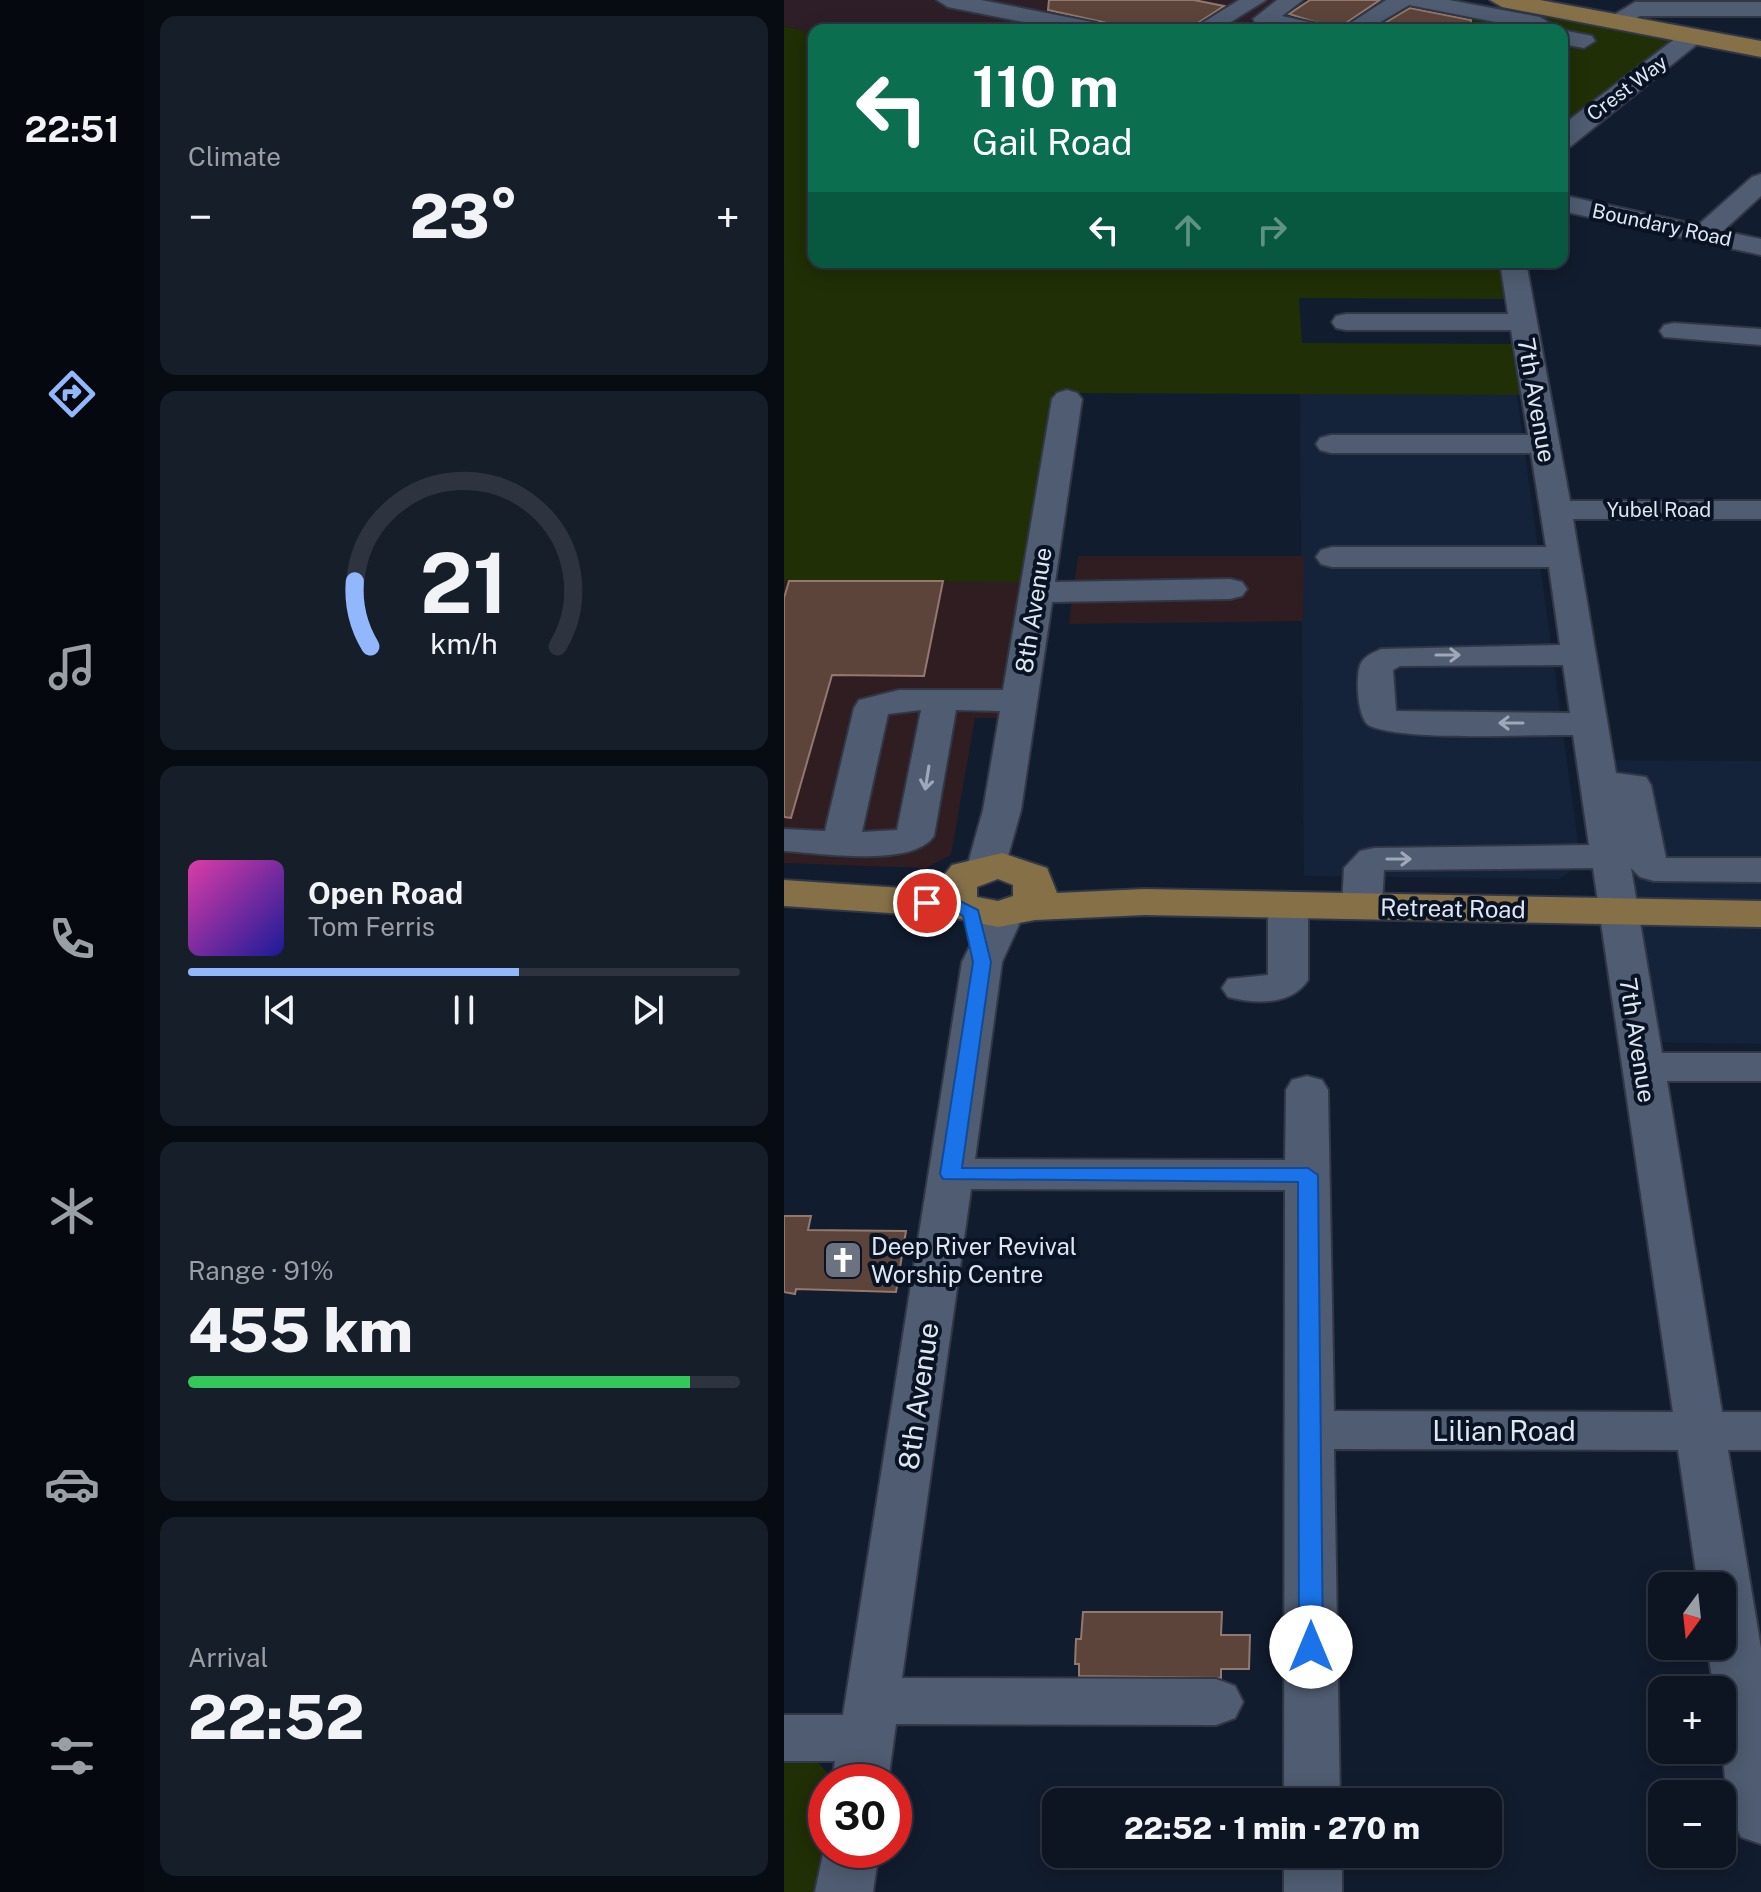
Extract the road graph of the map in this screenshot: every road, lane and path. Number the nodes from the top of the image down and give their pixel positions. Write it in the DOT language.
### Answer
graph roads {
  1 [pos="948,0"];
  2 [pos="1255,0"];
  3 [pos="1292,0"];
  4 [pos="1402,0"];
  5 [pos="1414,0"];
  6 [pos="1502,0"];
  7 [pos="1677,5"];
  8 [pos="1761,9"];
  9 [pos="1625,10"];
  10 [pos="1544,21"];
  11 [pos="1067,24"];
  12 [pos="1213,24"];
  13 [pos="1287,24"];
  14 [pos="1361,24"];
  15 [pos="1693,36"];
  16 [pos="1761,49"];
  17 [pos="1568,135"];
  18 [pos="1761,182"];
  19 [pos="1568,204"];
  20 [pos="1704,234"];
  21 [pos="1761,247"];
  22 [pos="1670,251"];
  23 [pos="1761,265"];
  24 [pos="1514,268"];
  25 [pos="1346,322"];
  26 [pos="1523,322"];
  27 [pos="1674,329"];
  28 [pos="1761,337"];
  29 [pos="1067,399"];
  30 [pos="1331,444"];
  31 [pos="1544,444"];
  32 [pos="1556,510"];
  33 [pos="1761,510"];
  34 [pos="1332,557"];
  35 [pos="1563,557"];
  36 [pos="1230,589"];
  37 [pos="1035,592"];
  38 [pos="1579,655"];
  39 [pos="940,701"];
  40 [pos="1019,701"];
  41 [pos="1589,724"];
  42 [pos="1599,783"];
  43 [pos="784,840"];
  44 [pos="841,843"];
  45 [pos="1610,856"];
  46 [pos="1761,870"];
  47 [pos="995,892"];
  48 [pos="802,894"];
  49 [pos="1288,905"];
  50 [pos="1362,906"];
  51 [pos="1618,911"];
  52 [pos="1761,914"];
  53 [pos="1242,988"];
  54 [pos="1642,1067"];
  55 [pos="1761,1067"];
  56 [pos="1307,1090"];
  57 [pos="951,1174"];
  58 [pos="1308,1175"];
  59 [pos="1310,1430"];
  60 [pos="1699,1431"];
  61 [pos="1761,1431"];
  62 [pos="1216,1702"];
  63 [pos="784,1738"];
  64 [pos="867,1741"];
  65 [pos="1312,1788"];
  66 [pos="1761,1819"];
  67 [pos="847,1868"];
  68 [pos="1313,1868"];
  69 [pos="844,1892"];
  70 [pos="1313,1892"];
  1 -- 11 [label="street"];
  2 -- 12 [label="street"];
  3 -- 13 [label="street"];
  4 -- 14 [label="street"];
  5 -- 10 [label="street"];
  6 -- 10 [label="main road"];
  7 -- 8 [label="street"];
  7 -- 9 [label="street"];
  9 -- 10 [label="main road"];
  9 -- 15 [label="main road"];
  15 -- 16 [label="main road"];
  15 -- 17 [label="street, Crest Way"];
  18 -- 20 [label="street"];
  19 -- 20 [label="street, Boundary Road"];
  20 -- 21 [label="street, Boundary Road"];
  22 -- 23 [label="street"];
  24 -- 26 [label="street, 7th Avenue"];
  25 -- 26 [label="street"];
  26 -- 31 [label="street, 7th Avenue"];
  27 -- 28 [label="street"];
  29 -- 37 [label="street, 8th Avenue"];
  30 -- 31 [label="street"];
  31 -- 32 [label="street, 7th Avenue"];
  32 -- 33 [label="street, Yubel Road"];
  32 -- 35 [label="street, 7th Avenue"];
  34 -- 35 [label="street"];
  35 -- 38 [label="street, 7th Avenue"];
  36 -- 37 [label="street"];
  37 -- 40 [label="street, 8th Avenue"];
  38 -- 41 [label="street, 7th Avenue"];
  41 -- 38 [label="street, one-way"];
  39 -- 40 [label="street"];
  39 -- 44 [label="street"];
  39 -- 44 [label="street, one-way"];
  40 -- 47 [label="street, 8th Avenue"];
  41 -- 42 [label="street, 7th Avenue"];
  42 -- 45 [label="street, 7th Avenue"];
  42 -- 46 [label="street"];
  43 -- 44 [label="street"];
  50 -- 45 [label="street, one-way"];
  45 -- 51 [label="street, 7th Avenue"];
  47 -- 48 [label="main road, Retreat Road"];
  47 -- 49 [label="main road, Retreat Road"];
  47 -- 57 [label="street, 8th Avenue"];
  49 -- 50 [label="main road, Retreat Road"];
  49 -- 53 [label="street"];
  50 -- 51 [label="main road, Retreat Road"];
  51 -- 52 [label="main road, Retreat Road"];
  51 -- 54 [label="street, 7th Avenue"];
  54 -- 55 [label="street"];
  54 -- 60 [label="street, 7th Avenue"];
  56 -- 58 [label="street"];
  57 -- 58 [label="street"];
  57 -- 64 [label="street, 8th Avenue"];
  58 -- 59 [label="street"];
  59 -- 60 [label="street, Lilian Road"];
  59 -- 65 [label="street"];
  60 -- 61 [label="street, Lilian Road"];
  60 -- 66 [label="street, 7th Avenue"];
  62 -- 64 [label="street"];
  63 -- 64 [label="street"];
  67 -- 69 [label="street"];
  68 -- 70 [label="street"];
}
